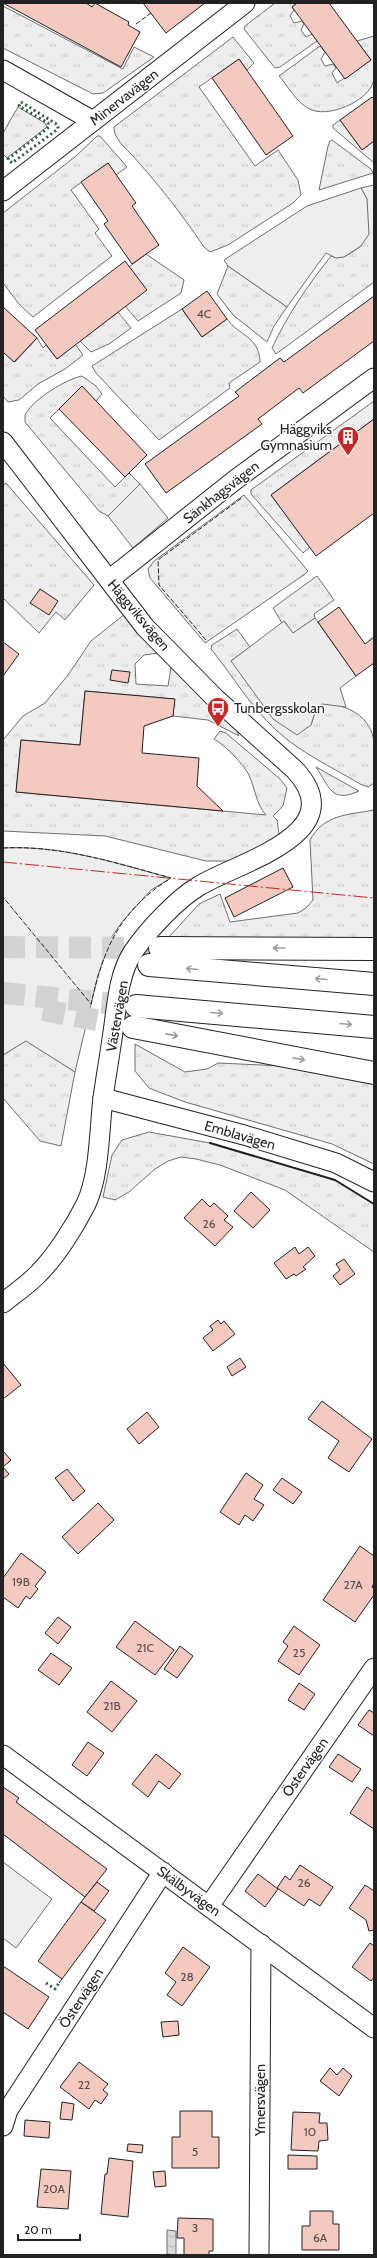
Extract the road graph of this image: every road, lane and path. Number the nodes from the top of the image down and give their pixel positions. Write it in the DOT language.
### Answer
graph roads {
  1 [pos="245,3"];
  2 [pos="3,70"];
  3 [pos="93,121"];
  4 [pos="3,191"];
  5 [pos="374,378"];
  6 [pos="3,442"];
  7 [pos="109,580"];
  8 [pos="295,770"];
  9 [pos="374,949"];
  10 [pos="374,984"];
  11 [pos="136,1006"];
  12 [pos="133,1027"];
  13 [pos="374,1027"];
  14 [pos="374,1074"];
  15 [pos="103,1098"];
  16 [pos="374,1182"];
  17 [pos="3,1303"];
  18 [pos="374,1668"];
  19 [pos="3,1755"];
  20 [pos="163,1872"];
  21 [pos="209,1906"];
  22 [pos="261,1944"];
  23 [pos="374,2028"];
  24 [pos="3,2126"];
  25 [pos="259,2255"];
  1 -- 3 [label="street, Minervavägen"];
  2 -- 3 [label="street"];
  3 -- 4 [label="street, Minervavägen"];
  5 -- 7 [label="street, Sänkhagsvägen"];
  6 -- 7 [label="street, Häggviksvägen"];
  7 -- 8 [label="street, Häggviksvägen"];
  8 -- 15 [label="street, Västervägen"];
  9 -- 10 [label="highway"];
  11 -- 13 [label="highway, one-way"];
  12 -- 14 [label="highway, one-way"];
  15 -- 16 [label="street, Emblavägen"];
  15 -- 17 [label="street, Västervägen"];
  18 -- 21 [label="street, Östervägen"];
  19 -- 20 [label="street, Skälbyvägen"];
  20 -- 21 [label="street, Skälbyvägen"];
  20 -- 24 [label="street, Östervägen"];
  21 -- 22 [label="street, Skälbyvägen"];
  22 -- 23 [label="street, Skälbyvägen"];
  22 -- 25 [label="street, Ymersvägen"];
}
